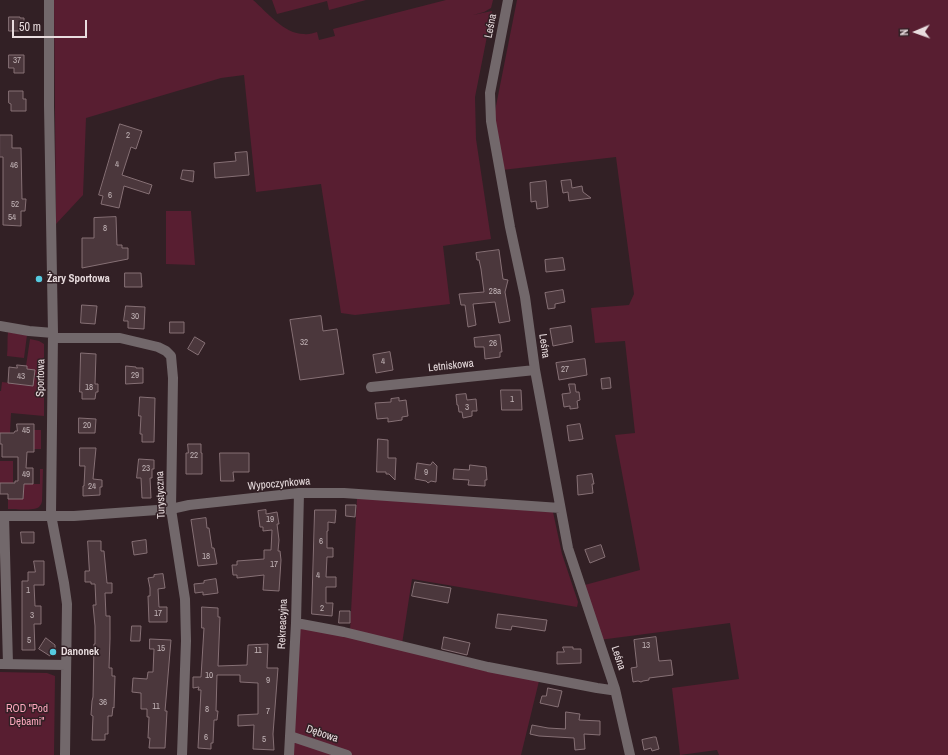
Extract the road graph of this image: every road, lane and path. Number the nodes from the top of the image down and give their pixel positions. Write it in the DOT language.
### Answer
graph roads {
  1 [pos="49,0"];
  2 [pos="508,0"];
  3 [pos="0,326"];
  4 [pos="53,335"];
  5 [pos="535,370"];
  6 [pos="371,387"];
  7 [pos="299,493"];
  8 [pos="560,508"];
  9 [pos="171,509"];
  10 [pos="51,515"];
  11 [pos="2,516"];
  12 [pos="296,623"];
  13 [pos="4,664"];
  14 [pos="66,666"];
  15 [pos="615,689"];
  16 [pos="290,736"];
  17 [pos="65,755"];
  18 [pos="182,755"];
  19 [pos="289,755"];
  20 [pos="347,755"];
  21 [pos="630,755"];
  1 -- 4 [label="street, Sportowa"];
  2 -- 5 [label="street, Leśna"];
  3 -- 4 [label="street"];
  4 -- 9 [label="street, Turystyczna"];
  4 -- 10 [label="street, Sportowa"];
  5 -- 6 [label="street, Letniskowa"];
  5 -- 8 [label="street, Leśna"];
  7 -- 8 [label="street, Wypoczynkowa"];
  7 -- 9 [label="street, Wypoczynkowa"];
  7 -- 12 [label="street, Rekreacyjna"];
  8 -- 15 [label="street, Leśna"];
  9 -- 10 [label="street, Wypoczynkowa"];
  9 -- 18 [label="street, Turystyczna"];
  10 -- 11 [label="street, Wypoczynkowa"];
  10 -- 14 [label="street, Sportowa"];
  11 -- 13 [label="street"];
  12 -- 15 [label="street"];
  12 -- 16 [label="street, Rekreacyjna"];
  13 -- 14 [label="street"];
  14 -- 17 [label="street, Sportowa"];
  15 -- 21 [label="street, Leśna"];
  16 -- 19 [label="street, Rekreacyjna"];
  16 -- 20 [label="street, Dębowa"];
}
